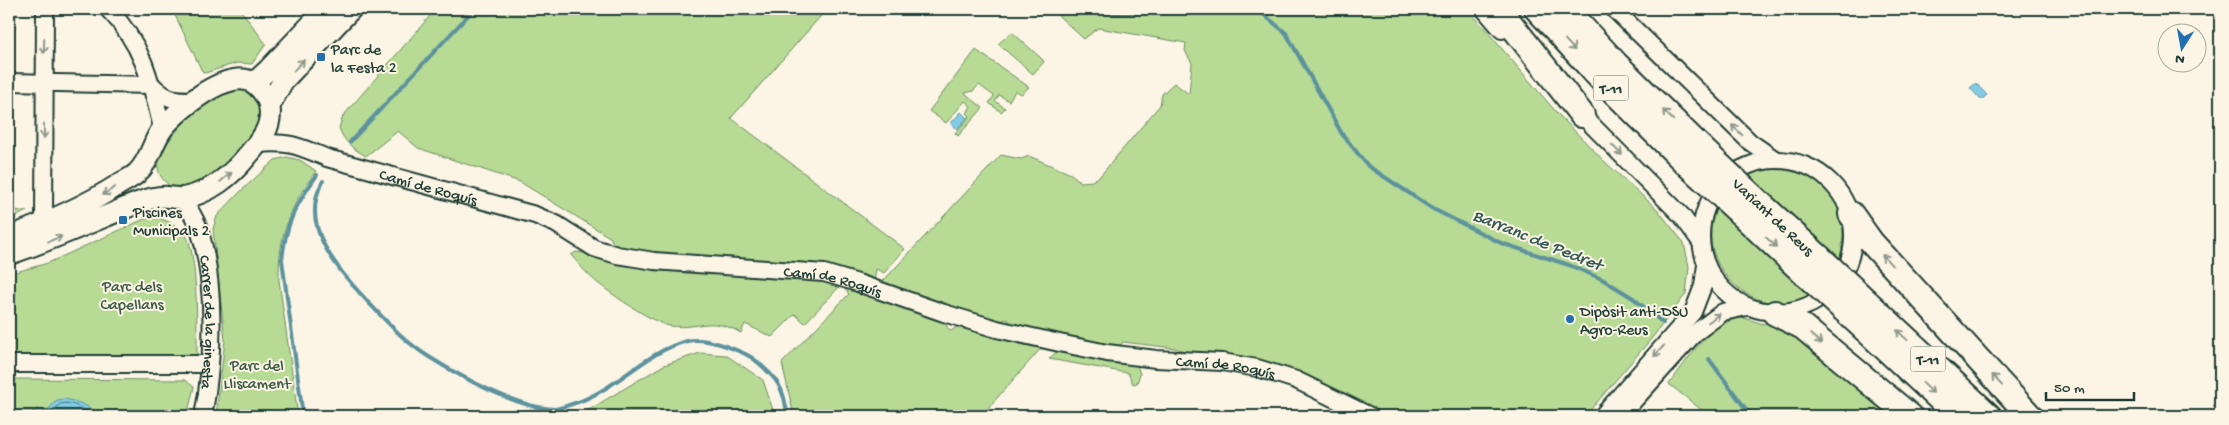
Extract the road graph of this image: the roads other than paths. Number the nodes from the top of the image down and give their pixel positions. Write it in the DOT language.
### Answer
graph roads {
  1 [pos="45,9"];
  2 [pos="108,9"];
  3 [pos="326,9"];
  4 [pos="351,9"];
  5 [pos="1484,9"];
  6 [pos="1499,9"];
  7 [pos="1537,9"];
  8 [pos="1565,9"];
  9 [pos="1614,9"];
  10 [pos="9,82"];
  11 [pos="44,83"];
  12 [pos="254,83"];
  13 [pos="152,85"];
  14 [pos="194,100"];
  15 [pos="270,112"];
  16 [pos="1582,115"];
  17 [pos="162,128"];
  18 [pos="257,144"];
  19 [pos="294,144"];
  20 [pos="1695,157"];
  21 [pos="1776,160"];
  22 [pos="148,161"];
  23 [pos="204,190"];
  24 [pos="175,198"];
  25 [pos="1851,214"];
  26 [pos="44,224"];
  27 [pos="199,228"];
  28 [pos="9,237"];
  29 [pos="1700,241"];
  30 [pos="9,254"];
  31 [pos="1706,264"];
  32 [pos="1747,307"];
  33 [pos="1860,310"];
  34 [pos="1775,313"];
  35 [pos="9,364"];
  36 [pos="210,364"];
  37 [pos="203,416"];
  38 [pos="1370,416"];
  39 [pos="1602,416"];
  40 [pos="1620,416"];
  41 [pos="1910,416"];
  42 [pos="1958,416"];
  43 [pos="1989,416"];
  44 [pos="2030,416"];
  1 -- 11 [label="street, one-way"];
  2 -- 13 [label="street"];
  3 -- 12 [label="main road"];
  15 -- 4 [label="main road, one-way"];
  5 -- 16 [label="street"];
  6 -- 16 [label="highway"];
  7 -- 20 [label="highway, Variant de Reus / T-11, one-way"];
  20 -- 8 [label="highway, Variant de Reus / T-11, one-way"];
  21 -- 9 [label="street, one-way"];
  10 -- 11 [label="street"];
  11 -- 13 [label="street"];
  11 -- 26 [label="street, one-way"];
  12 -- 14 [label="main road"];
  12 -- 15 [label="main road"];
  13 -- 14 [label="street"];
  13 -- 17 [label="street"];
  14 -- 17 [label="main road"];
  15 -- 18 [label="main road"];
  15 -- 19 [label="street, Camí de Roquís"];
  16 -- 29 [label="street, one-way"];
  17 -- 22 [label="main road"];
  18 -- 19 [label="street, Camí de Roquís"];
  23 -- 18 [label="main road, one-way"];
  19 -- 38 [label="street, Camí de Roquís"];
  20 -- 33 [label="highway, Variant de Reus / T-11, bridge"];
  21 -- 25 [label="street"];
  21 -- 29 [label="street"];
  22 -- 24 [label="main road"];
  22 -- 26 [label="main road, one-way"];
  23 -- 24 [label="main road"];
  23 -- 27 [label="street, Carrer de la ginesta"];
  24 -- 27 [label="street, Carrer de la ginesta"];
  30 -- 24 [label="main road, one-way"];
  25 -- 34 [label="street"];
  44 -- 25 [label="highway, one-way"];
  26 -- 28 [label="main road"];
  27 -- 36 [label="street, Carrer de la ginesta"];
  29 -- 31 [label="street"];
  31 -- 32 [label="street"];
  31 -- 39 [label="street, one-way"];
  32 -- 34 [label="street"];
  40 -- 32 [label="street, one-way"];
  33 -- 42 [label="highway, Variant de Reus / T-11, one-way"];
  43 -- 33 [label="highway, Variant de Reus / T-11, one-way"];
  34 -- 41 [label="highway, one-way"];
  35 -- 36 [label="street"];
  36 -- 37 [label="street, Carrer de la ginesta"];
}
